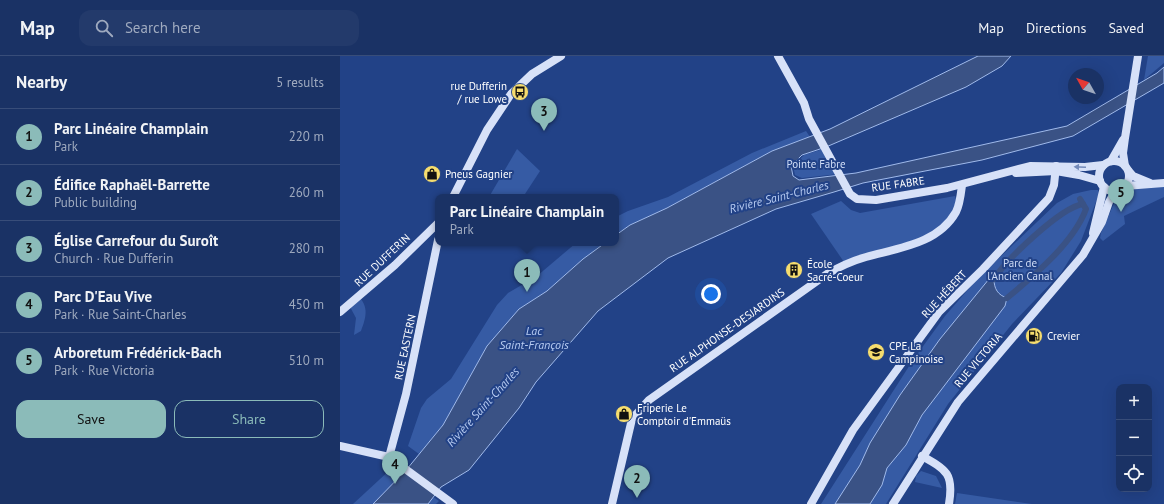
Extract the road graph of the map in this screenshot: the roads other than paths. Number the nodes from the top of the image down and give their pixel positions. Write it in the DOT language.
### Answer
graph roads {
  1 [pos="561,56"];
  2 [pos="778,56"];
  3 [pos="1138,56"];
  4 [pos="1125,138"];
  5 [pos="1107,163"];
  6 [pos="1127,168"];
  7 [pos="1056,169"];
  8 [pos="1164,183"];
  9 [pos="1102,184"];
  10 [pos="1155,184"];
  11 [pos="962,185"];
  12 [pos="1125,186"];
  13 [pos="1116,190"];
  14 [pos="455,194"];
  15 [pos="435,226"];
  16 [pos="1091,240"];
  17 [pos="437,246"];
  18 [pos="340,312"];
  19 [pos="340,446"];
  20 [pos="922,456"];
  21 [pos="389,457"];
  22 [pos="453,504"];
  23 [pos="612,504"];
  24 [pos="811,504"];
  25 [pos="893,504"];
  26 [pos="949,504"];
  1 -- 14 [label="street"];
  2 -- 11 [label="street, RUE FABRE"];
  3 -- 4 [label="street"];
  4 -- 5 [label="street"];
  4 -- 6 [label="street"];
  5 -- 6 [label="street"];
  5 -- 7 [label="street, RUE FABRE, one-way"];
  5 -- 9 [label="street"];
  6 -- 10 [label="street"];
  6 -- 12 [label="street"];
  7 -- 9 [label="street, RUE FABRE"];
  7 -- 11 [label="street, RUE FABRE"];
  7 -- 24 [label="street, RUE HÉBERT"];
  8 -- 10 [label="street"];
  9 -- 13 [label="street"];
  9 -- 16 [label="street, RUE VICTORIA"];
  10 -- 12 [label="street"];
  11 -- 23 [label="street, RUE ALPHONSE-DESJARDINS"];
  12 -- 13 [label="street"];
  13 -- 16 [label="street, RUE VICTORIA"];
  15 -- 18 [label="street, RUE DUFFERIN"];
  16 -- 20 [label="street, RUE VICTORIA"];
  17 -- 21 [label="street, RUE EASTERN"];
  19 -- 21 [label="street"];
  20 -- 25 [label="street, RUE VICTORIA"];
  20 -- 26 [label="street"];
  21 -- 22 [label="street"];
}
